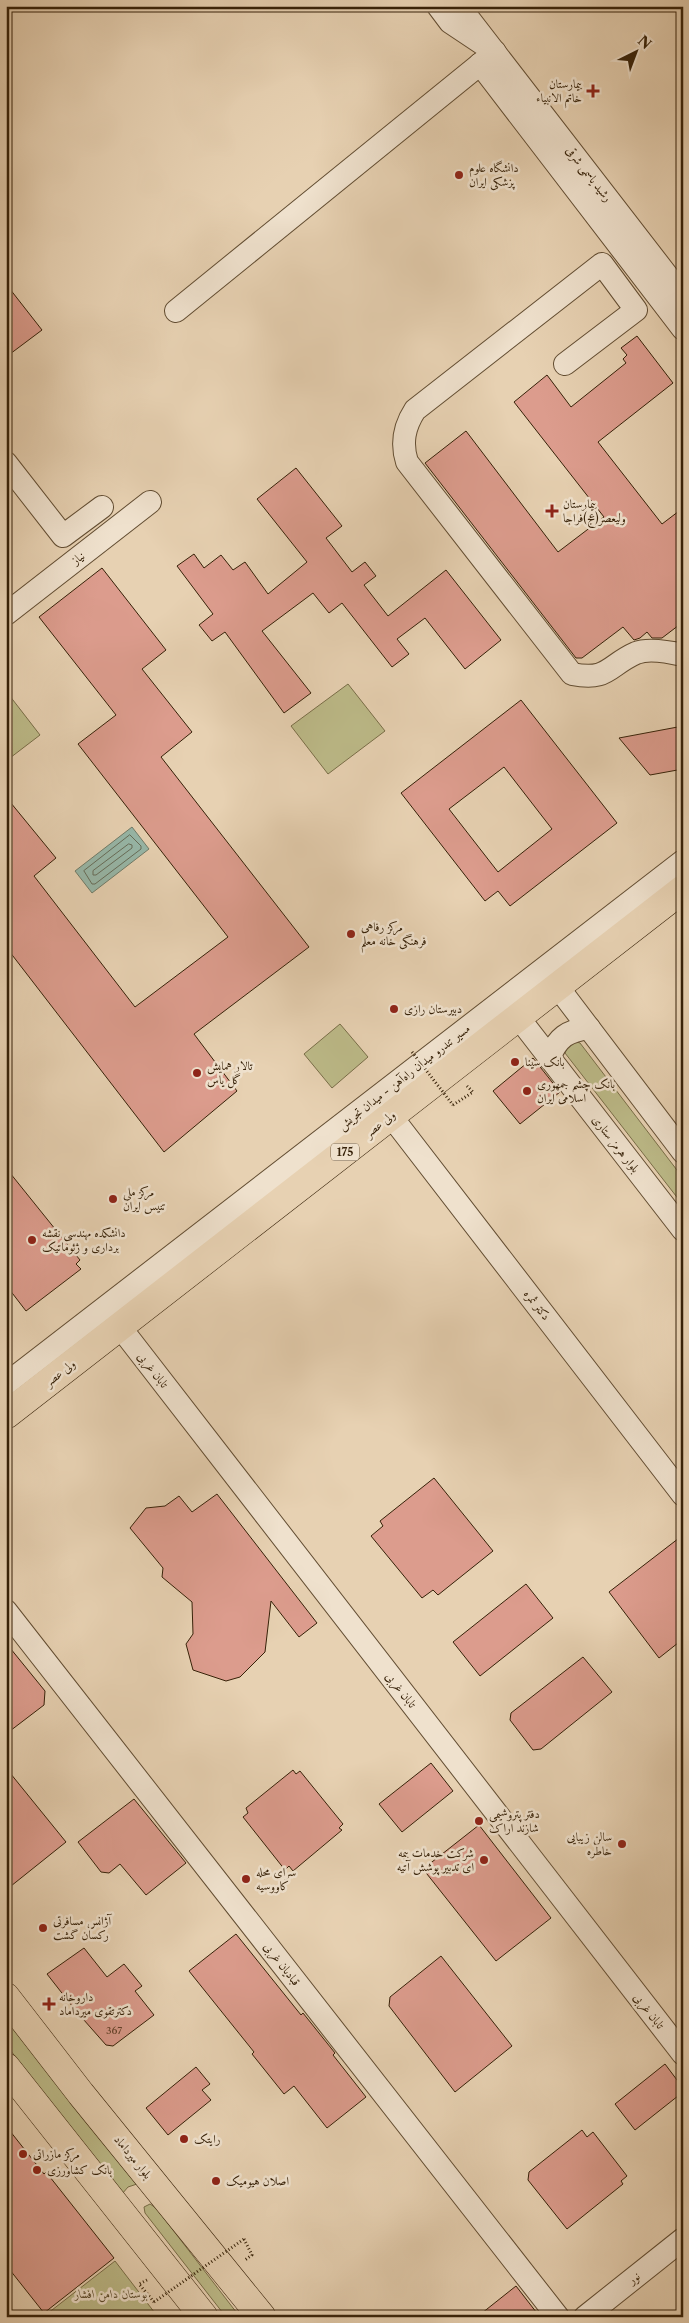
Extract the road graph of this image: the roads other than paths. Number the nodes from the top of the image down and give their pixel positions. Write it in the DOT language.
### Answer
graph roads {
  1 [pos="438,6"];
  2 [pos="459,6"];
  3 [pos="487,58"];
  4 [pos="683,296"];
  5 [pos="176,311"];
  6 [pos="683,330"];
  7 [pos="565,364"];
  8 [pos="6,463"];
  9 [pos="150,502"];
  10 [pos="102,506"];
  11 [pos="6,614"];
  12 [pos="683,655"];
  13 [pos="683,861"];
  14 [pos="683,889"];
  15 [pos="557,986"];
  16 [pos="518,1017"];
  17 [pos="589,1028"];
  18 [pos="549,1058"];
  19 [pos="391,1116"];
  20 [pos="683,1152"];
  21 [pos="683,1230"];
  22 [pos="120,1327"];
  23 [pos="6,1384"];
  24 [pos="6,1415"];
  25 [pos="683,1495"];
  26 [pos="6,1611"];
  27 [pos="6,1997"];
  28 [pos="683,2054"];
  29 [pos="6,2067"];
  30 [pos="179,2213"];
  31 [pos="683,2239"];
  32 [pos="166,2268"];
  33 [pos="204,2317"];
  34 [pos="262,2317"];
  35 [pos="558,2317"];
  36 [pos="585,2317"];
  1 -- 3 [label="street, رشید یاسمی شرقی"];
  2 -- 3 [label="street, رشید یاسمی شرقی"];
  3 -- 4 [label="street, رشید یاسمی شرقی"];
  3 -- 5 [label="street"];
  3 -- 6 [label="street"];
  7 -- 12 [label="street"];
  8 -- 10 [label="street"];
  9 -- 11 [label="street, نیاز"];
  13 -- 23 [label="street, مسیر تندرو میدان راه‌آهن - میدان تجریش"];
  14 -- 15 [label="main road, ولی عصر / 175"];
  15 -- 16 [label="main road, ولی عصر / 175"];
  15 -- 17 [label="street"];
  16 -- 18 [label="street, بلوار هرمز ستاری"];
  16 -- 19 [label="main road, ولی عصر / 175"];
  17 -- 18 [label="street"];
  17 -- 20 [label="street"];
  18 -- 21 [label="street, بلوار هرمز ستاری"];
  19 -- 22 [label="main road, ولی عصر / 175"];
  19 -- 25 [label="street, دکتر ثمره"];
  22 -- 24 [label="main road, ولی عصر / 175"];
  22 -- 28 [label="street, تابان غربی"];
  26 -- 35 [label="street, قبادیان غربی"];
  27 -- 30 [label="main road, بلوار میرداماد"];
  29 -- 32 [label="main road"];
  30 -- 32 [label="main road"];
  30 -- 34 [label="main road, بلوار میرداماد"];
  31 -- 36 [label="street, نور"];
  32 -- 33 [label="main road"];
}
